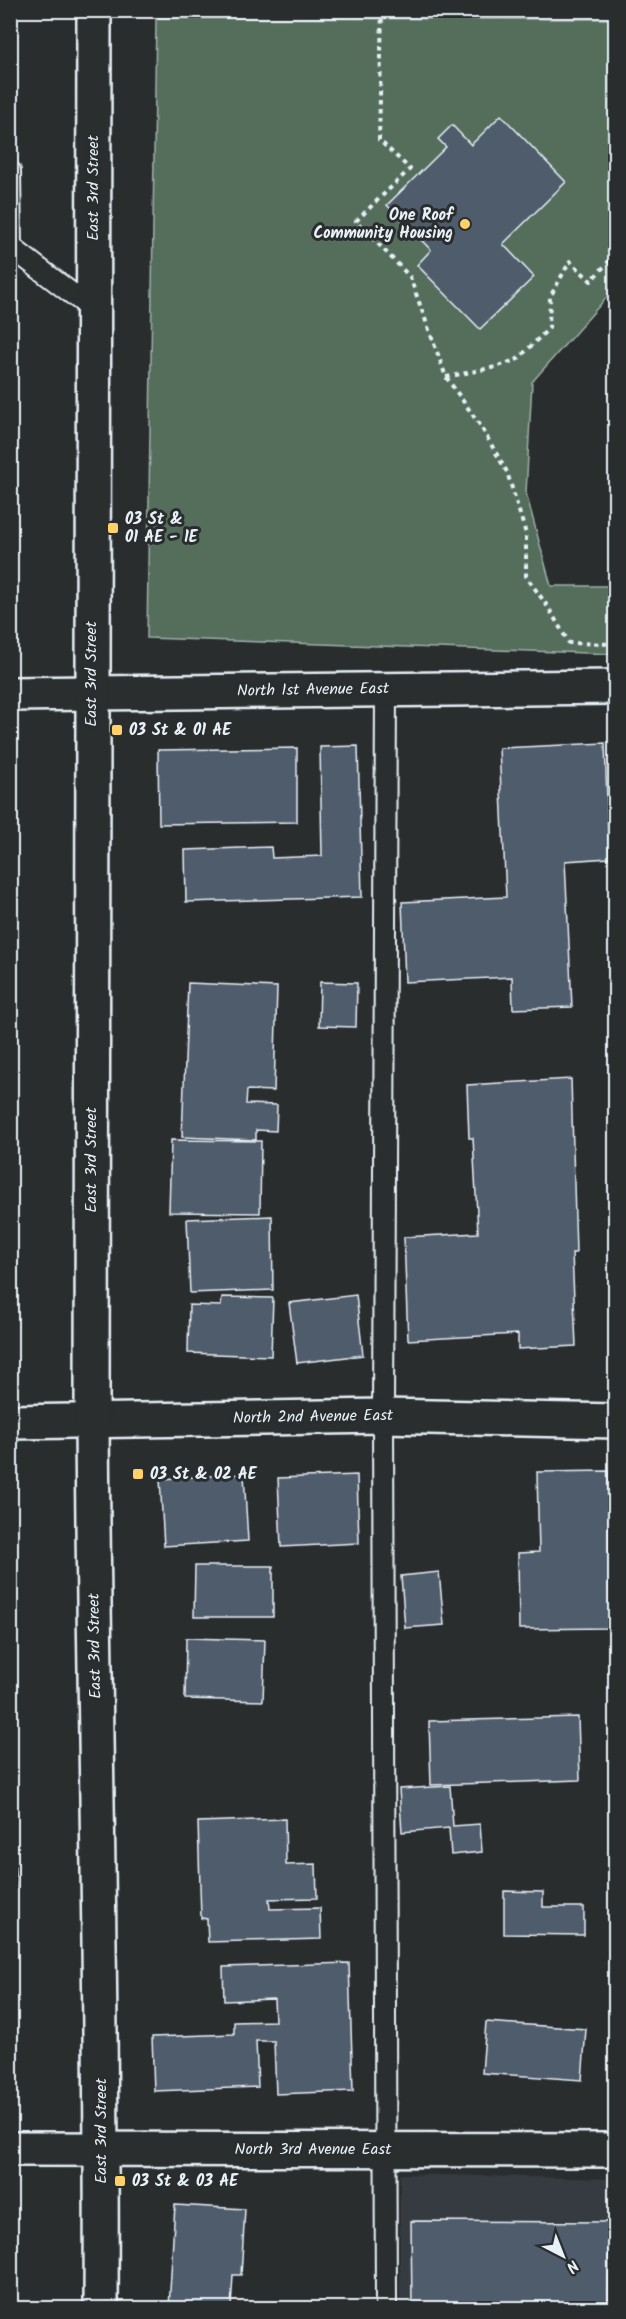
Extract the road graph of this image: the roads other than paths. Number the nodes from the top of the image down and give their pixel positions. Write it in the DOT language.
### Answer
graph roads {
  1 [pos="94,10"];
  2 [pos="10,171"];
  3 [pos="92,309"];
  4 [pos="615,687"];
  5 [pos="387,689"];
  6 [pos="91,693"];
  7 [pos="10,694"];
  8 [pos="383,1416"];
  9 [pos="92,1421"];
  10 [pos="615,1421"];
  11 [pos="10,1422"];
  12 [pos="386,2148"];
  13 [pos="10,2149"];
  14 [pos="102,2150"];
  15 [pos="615,2150"];
  16 [pos="101,2308"];
  17 [pos="386,2308"];
  1 -- 3 [label="street, East 3rd Street"];
  2 -- 3 [label="lane"];
  3 -- 6 [label="street, East 3rd Street"];
  4 -- 5 [label="street, North 1st Avenue East"];
  5 -- 6 [label="street, North 1st Avenue East"];
  5 -- 8 [label="lane"];
  6 -- 7 [label="street, North 1st Avenue East"];
  6 -- 9 [label="street, East 3rd Street"];
  8 -- 9 [label="street, North 2nd Avenue East"];
  8 -- 10 [label="street, North 2nd Avenue East"];
  8 -- 12 [label="lane"];
  9 -- 11 [label="street, North 2nd Avenue East"];
  9 -- 14 [label="street, East 3rd Street"];
  12 -- 14 [label="street, North 3rd Avenue East"];
  12 -- 15 [label="street, North 3rd Avenue East"];
  12 -- 17 [label="lane"];
  13 -- 14 [label="street, North 3rd Avenue East"];
  14 -- 16 [label="street, East 3rd Street"];
}
